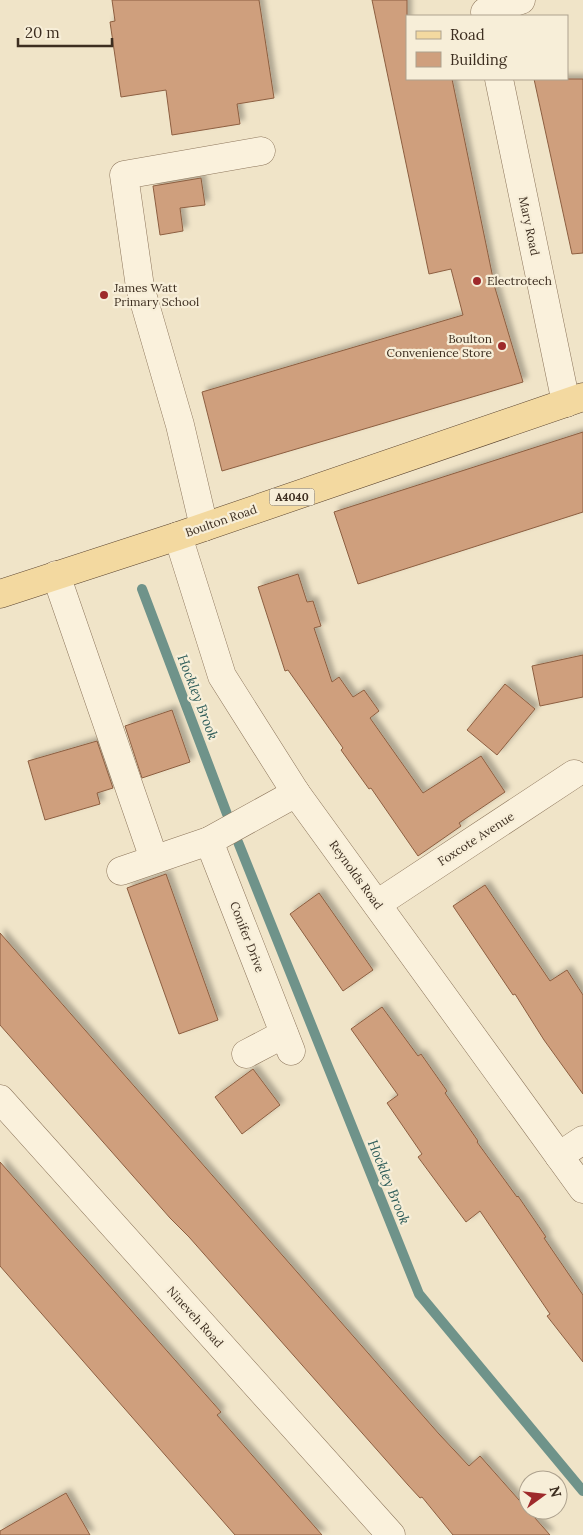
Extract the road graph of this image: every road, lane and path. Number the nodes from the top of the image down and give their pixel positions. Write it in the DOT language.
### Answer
graph roads {
  1 [pos="521,0"];
  2 [pos="484,10"];
  3 [pos="498,80"];
  4 [pos="261,151"];
  5 [pos="574,400"];
  6 [pos="204,527"];
  7 [pos="178,536"];
  8 [pos="56,576"];
  9 [pos="0,594"];
  10 [pos="574,774"];
  11 [pos="296,793"];
  12 [pos="209,841"];
  13 [pos="154,859"];
  14 [pos="121,871"];
  15 [pos="377,904"];
  16 [pos="246,1054"];
  17 [pos="0,1099"];
  18 [pos="583,1140"];
  19 [pos="559,1156"];
  20 [pos="583,1189"];
  21 [pos="390,1535"];
  1 -- 2 [label="street"];
  3 -- 5 [label="street, Mary Road"];
  4 -- 6 [label="street"];
  5 -- 6 [label="main road, Boulton Road / A4040"];
  6 -- 7 [label="main road, Boulton Road / A4040"];
  7 -- 8 [label="main road, Boulton Road / A4040"];
  7 -- 11 [label="street, Reynolds Road"];
  8 -- 9 [label="main road, Boulton Road / A4040"];
  8 -- 13 [label="street"];
  10 -- 15 [label="street, Foxcote Avenue"];
  11 -- 12 [label="street"];
  11 -- 15 [label="street, Reynolds Road"];
  12 -- 13 [label="street"];
  12 -- 16 [label="street, Conifer Drive"];
  13 -- 14 [label="street"];
  15 -- 19 [label="street, Reynolds Road"];
  17 -- 21 [label="street, Nineveh Road"];
  18 -- 19 [label="street"];
  19 -- 20 [label="street, Reynolds Road"];
}
